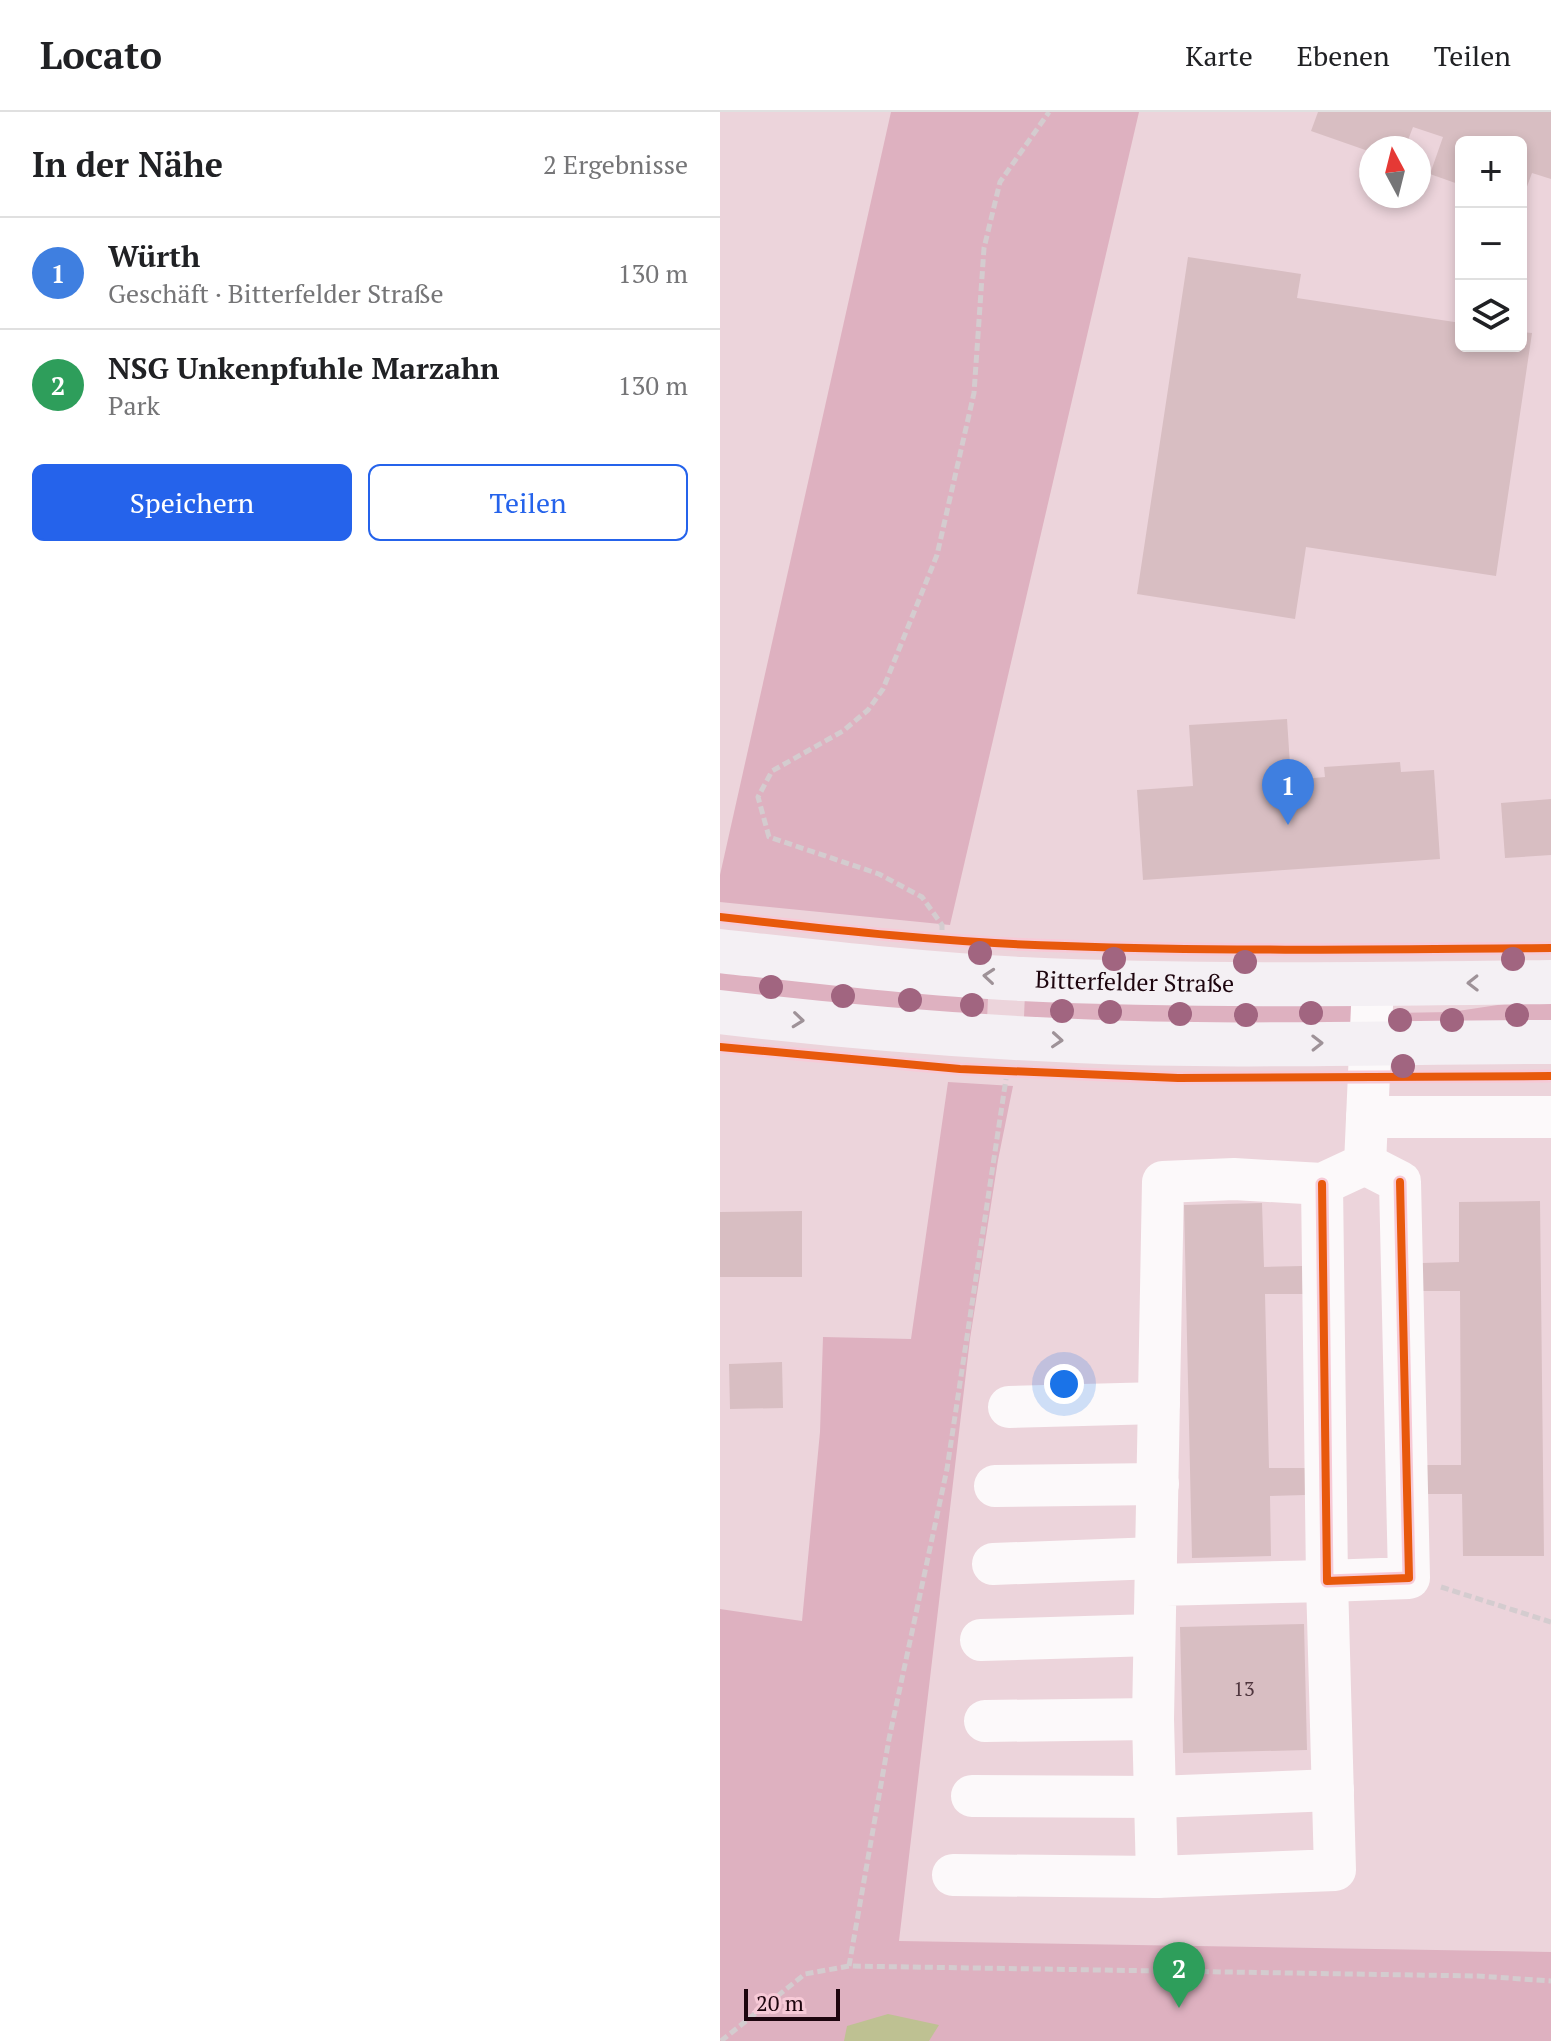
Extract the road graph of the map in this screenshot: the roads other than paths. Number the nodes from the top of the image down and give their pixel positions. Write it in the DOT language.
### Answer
graph roads {
  1 [pos="720,951"];
  2 [pos="1551,982"];
  3 [pos="1373,984"];
  4 [pos="720,1012"];
  5 [pos="1371,1042"];
  6 [pos="1551,1042"];
  7 [pos="1367,1117"];
  8 [pos="1551,1117"];
  9 [pos="1383,1173"];
  10 [pos="1322,1184"];
  11 [pos="1159,1403"];
  12 [pos="1009,1407"];
  13 [pos="1158,1484"];
  14 [pos="995,1486"];
  15 [pos="993,1564"];
  16 [pos="1156,1572"];
  17 [pos="1327,1581"];
  18 [pos="1154,1635"];
  19 [pos="981,1640"];
  20 [pos="1153,1719"];
  21 [pos="985,1721"];
  22 [pos="1333,1790"];
  23 [pos="972,1796"];
  24 [pos="1156,1797"];
  25 [pos="953,1875"];
  26 [pos="1157,1877"];
  3 -- 1 [label="main road, Bitterfelder Straße, one-way"];
  2 -- 3 [label="main road, Bitterfelder Straße, one-way"];
  3 -- 5 [label="street"];
  4 -- 5 [label="main road, one-way"];
  5 -- 6 [label="main road"];
  5 -- 7 [label="street"];
  7 -- 8 [label="street"];
  7 -- 9 [label="street"];
  9 -- 10 [label="street"];
  9 -- 17 [label="street"];
  10 -- 11 [label="street"];
  10 -- 17 [label="street"];
  11 -- 12 [label="street"];
  11 -- 13 [label="street"];
  13 -- 14 [label="street"];
  13 -- 16 [label="street"];
  15 -- 16 [label="street"];
  16 -- 17 [label="street"];
  16 -- 18 [label="street"];
  17 -- 22 [label="street"];
  18 -- 19 [label="street"];
  18 -- 20 [label="street"];
  20 -- 21 [label="street"];
  20 -- 24 [label="street"];
  22 -- 24 [label="street"];
  22 -- 26 [label="street"];
  23 -- 24 [label="street"];
  24 -- 26 [label="street"];
  25 -- 26 [label="street"];
}
